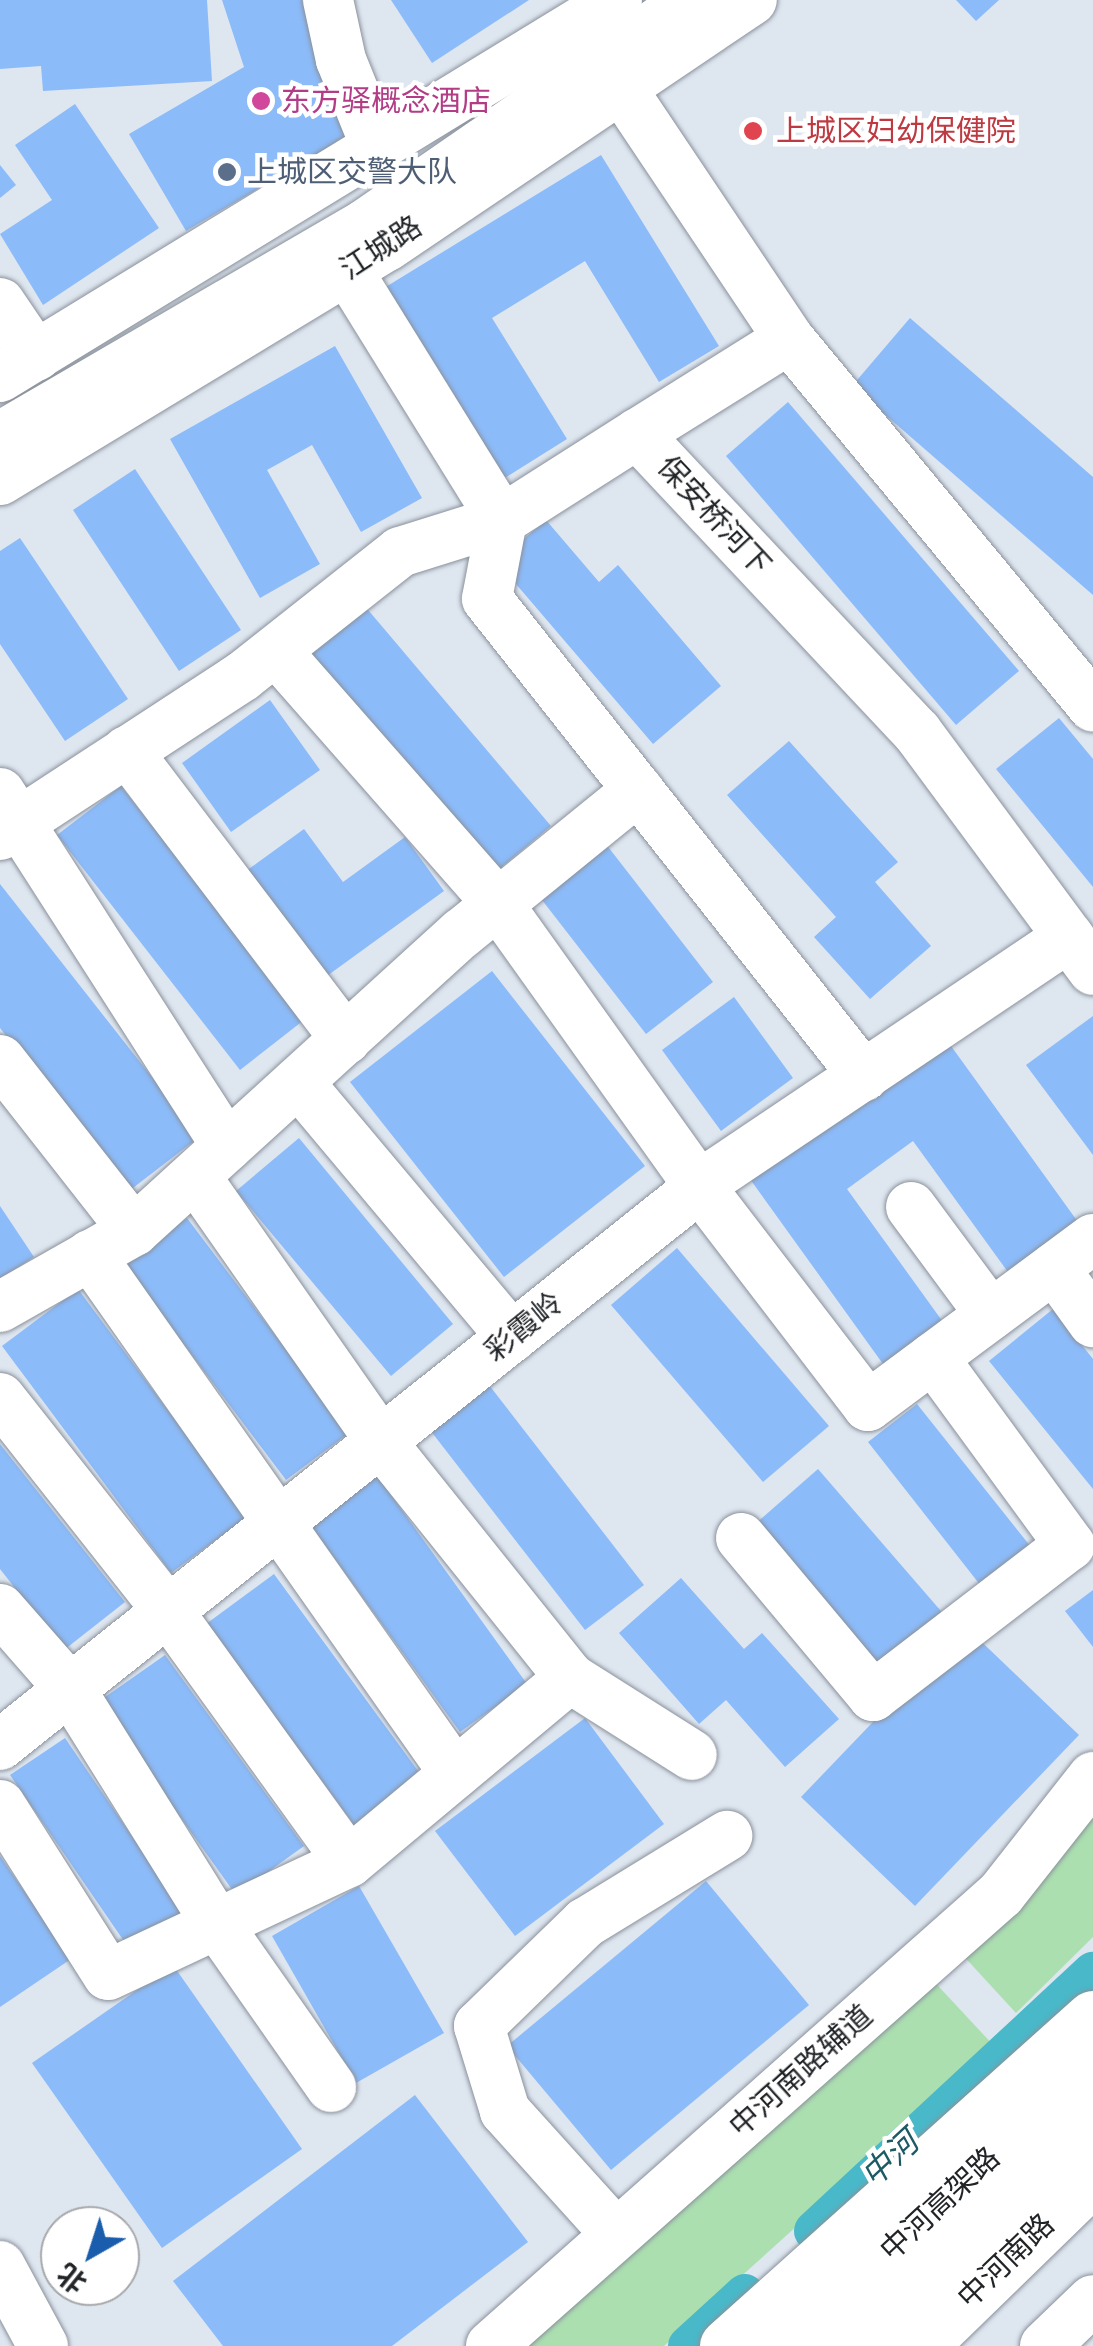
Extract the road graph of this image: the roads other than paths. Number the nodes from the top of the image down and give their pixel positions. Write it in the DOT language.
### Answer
graph roads {
  1 [pos="328,0"];
  2 [pos="618,0"];
  3 [pos="694,0"];
  4 [pos="752,0"];
  5 [pos="621,88"];
  6 [pos="378,149"];
  7 [pos="347,270"];
  8 [pos="0,303"];
  9 [pos="788,339"];
  10 [pos="18,366"];
  11 [pos="637,434"];
  12 [pos="0,438"];
  13 [pos="0,480"];
  14 [pos="502,520"];
  15 [pos="276,651"];
  16 [pos="1093,706"];
  17 [pos="126,752"];
  18 [pos="638,790"];
  19 [pos="5,817"];
  20 [pos="498,904"];
  21 [pos="1081,954"];
  22 [pos="346,1039"];
  23 [pos="0,1060"];
  24 [pos="864,1076"];
  25 [pos="298,1082"];
  26 [pos="211,1161"];
  27 [pos="700,1187"];
  28 [pos="911,1207"];
  29 [pos="134,1231"];
  30 [pos="1074,1254"];
  31 [pos="90,1255"];
  32 [pos="0,1307"];
  33 [pos="991,1315"];
  34 [pos="1093,1322"];
  35 [pos="512,1337"];
  36 [pos="933,1358"];
  37 [pos="0,1398"];
  38 [pos="380,1442"];
  39 [pos="278,1524"];
  40 [pos="740,1538"];
  41 [pos="0,1608"];
  42 [pos="168,1611"];
  43 [pos="570,1678"];
  44 [pos="70,1689"];
  45 [pos="0,1745"];
  46 [pos="692,1755"];
  47 [pos="455,1774"];
  48 [pos="1093,1777"];
  49 [pos="0,1805"];
  50 [pos="727,1836"];
  51 [pos="349,1862"];
  52 [pos="216,1924"];
  53 [pos="1093,2018"];
  54 [pos="1093,2061"];
  55 [pos="331,2087"];
  56 [pos="1093,2122"];
  57 [pos="1093,2176"];
  58 [pos="616,2234"];
  59 [pos="0,2266"];
  60 [pos="1093,2300"];
  61 [pos="33,2343"];
  62 [pos="490,2346"];
  63 [pos="728,2346"];
  64 [pos="786,2346"];
  65 [pos="853,2346"];
  66 [pos="920,2346"];
  67 [pos="1044,2346"];
  1 -- 6 [label="street"];
  2 -- 6 [label="street"];
  3 -- 12 [label="main road, 江城路"];
  4 -- 5 [label="street, 江城路"];
  5 -- 7 [label="street, 江城路"];
  5 -- 9 [label="street"];
  6 -- 10 [label="street"];
  7 -- 13 [label="street, 江城路"];
  7 -- 14 [label="street"];
  8 -- 10 [label="street"];
  9 -- 11 [label="street, 保安桥河下"];
  9 -- 16 [label="street"];
  11 -- 14 [label="street"];
  11 -- 21 [label="street, 保安桥河下"];
  14 -- 15 [label="street"];
  14 -- 18 [label="street"];
  15 -- 17 [label="street"];
  15 -- 20 [label="street"];
  17 -- 19 [label="street"];
  17 -- 22 [label="street"];
  18 -- 20 [label="street"];
  18 -- 24 [label="street"];
  19 -- 26 [label="street"];
  20 -- 22 [label="street"];
  20 -- 27 [label="street"];
  21 -- 24 [label="street, 彩霞岭"];
  22 -- 25 [label="street"];
  23 -- 29 [label="street"];
  24 -- 27 [label="street, 彩霞岭"];
  25 -- 26 [label="street"];
  25 -- 35 [label="street"];
  26 -- 29 [label="street"];
  26 -- 38 [label="street"];
  27 -- 35 [label="street, 彩霞岭"];
  27 -- 36 [label="street"];
  28 -- 33 [label="street"];
  29 -- 31 [label="street"];
  30 -- 33 [label="street"];
  30 -- 34 [label="street"];
  31 -- 32 [label="street"];
  31 -- 39 [label="street"];
  33 -- 36 [label="street"];
  35 -- 38 [label="street, 彩霞岭"];
  36 -- 40 [label="street"];
  37 -- 42 [label="street"];
  38 -- 39 [label="street, 彩霞岭"];
  38 -- 43 [label="street"];
  39 -- 42 [label="street, 彩霞岭"];
  39 -- 47 [label="street"];
  41 -- 44 [label="street"];
  42 -- 44 [label="street, 彩霞岭"];
  42 -- 51 [label="street"];
  43 -- 46 [label="street"];
  43 -- 47 [label="street"];
  44 -- 45 [label="street, 彩霞岭"];
  44 -- 52 [label="street"];
  47 -- 51 [label="street"];
  48 -- 58 [label="street, 中河南路辅道"];
  49 -- 52 [label="street"];
  50 -- 58 [label="street"];
  51 -- 52 [label="street"];
  52 -- 55 [label="street"];
  53 -- 63 [label="main road"];
  54 -- 64 [label="main road, 中河高架路"];
  56 -- 65 [label="main road, 中河高架路"];
  57 -- 66 [label="main road, 中河南路"];
  58 -- 62 [label="street, 中河南路辅道"];
  59 -- 61 [label="street"];
  60 -- 67 [label="street"];
}
